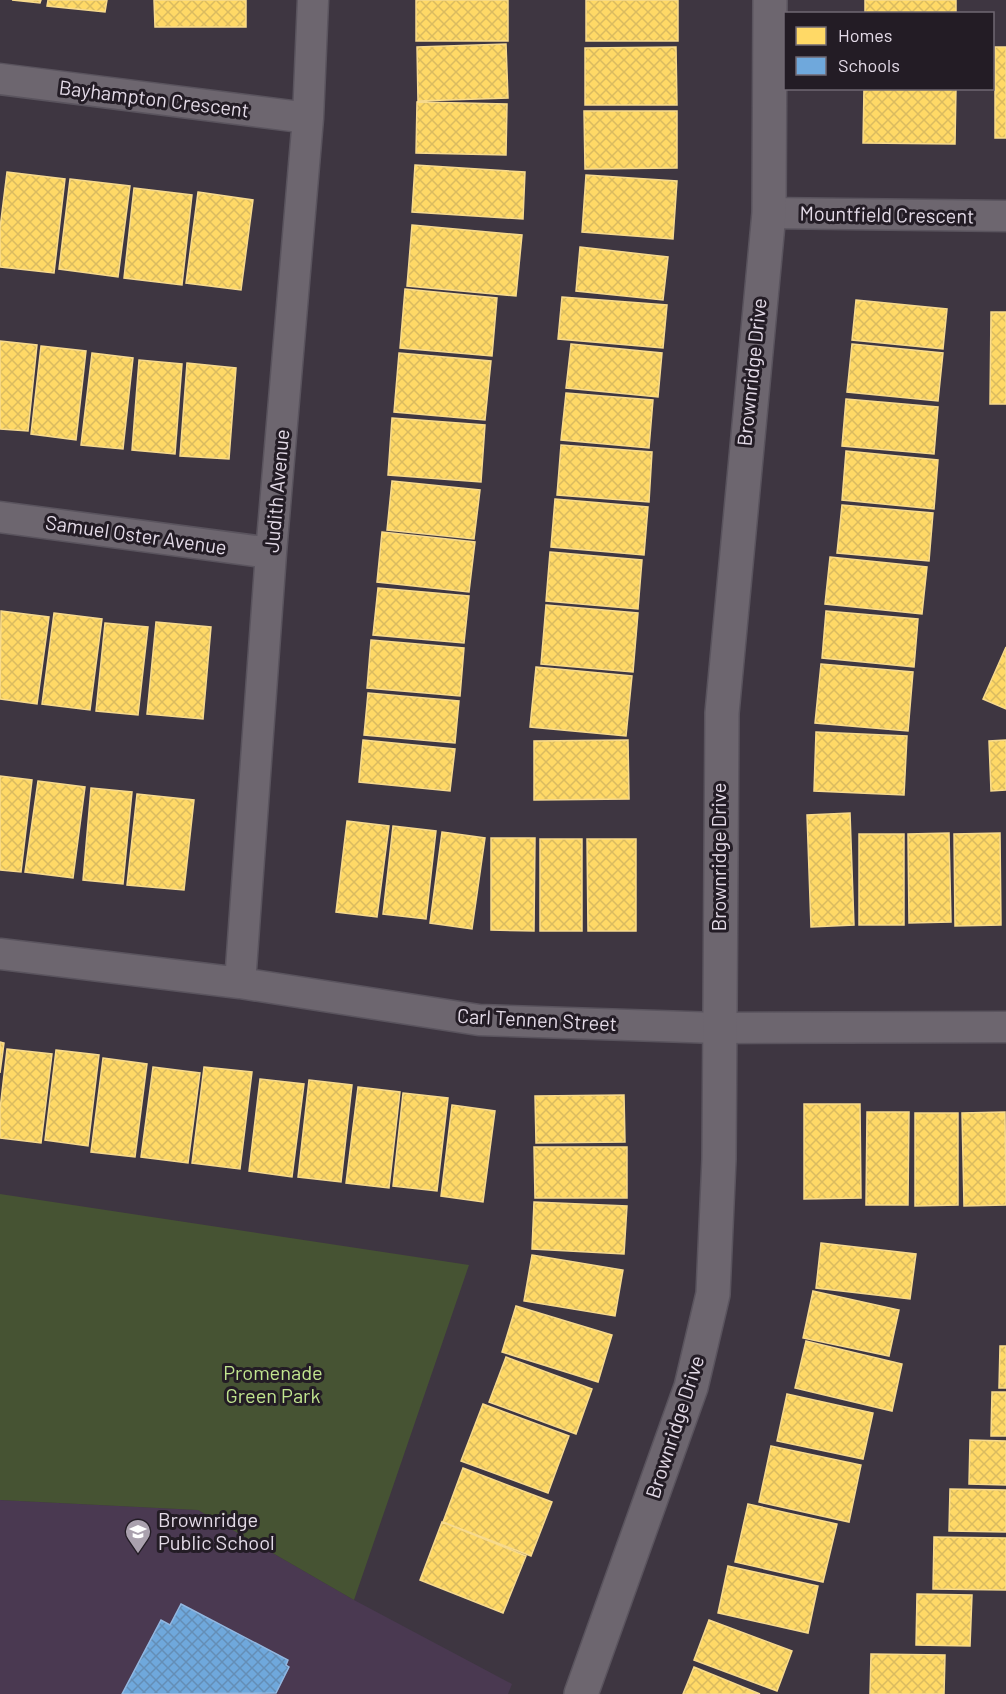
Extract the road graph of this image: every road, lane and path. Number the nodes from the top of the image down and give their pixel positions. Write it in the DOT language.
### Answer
graph roads {
  1 [pos="313,0"];
  2 [pos="770,0"];
  3 [pos="0,80"];
  4 [pos="308,118"];
  5 [pos="769,213"];
  6 [pos="1006,216"];
  7 [pos="0,517"];
  8 [pos="271,553"];
  9 [pos="0,954"];
  10 [pos="240,983"];
  11 [pos="1006,1027"];
  12 [pos="718,1028"];
  13 [pos="581,1694"];
  1 -- 4 [label="street, Judith Avenue"];
  2 -- 5 [label="street, Brownridge Drive"];
  3 -- 4 [label="street, Bayhampton Crescent"];
  4 -- 8 [label="street, Judith Avenue"];
  5 -- 6 [label="street, Mountfield Crescent"];
  5 -- 12 [label="street, Brownridge Drive"];
  7 -- 8 [label="street, Samuel Oster Avenue"];
  8 -- 10 [label="street, Judith Avenue"];
  9 -- 10 [label="street, Carl Tennen Street"];
  10 -- 12 [label="street, Carl Tennen Street"];
  11 -- 12 [label="street, Carl Tennen Street"];
  12 -- 13 [label="street, Brownridge Drive"];
}
